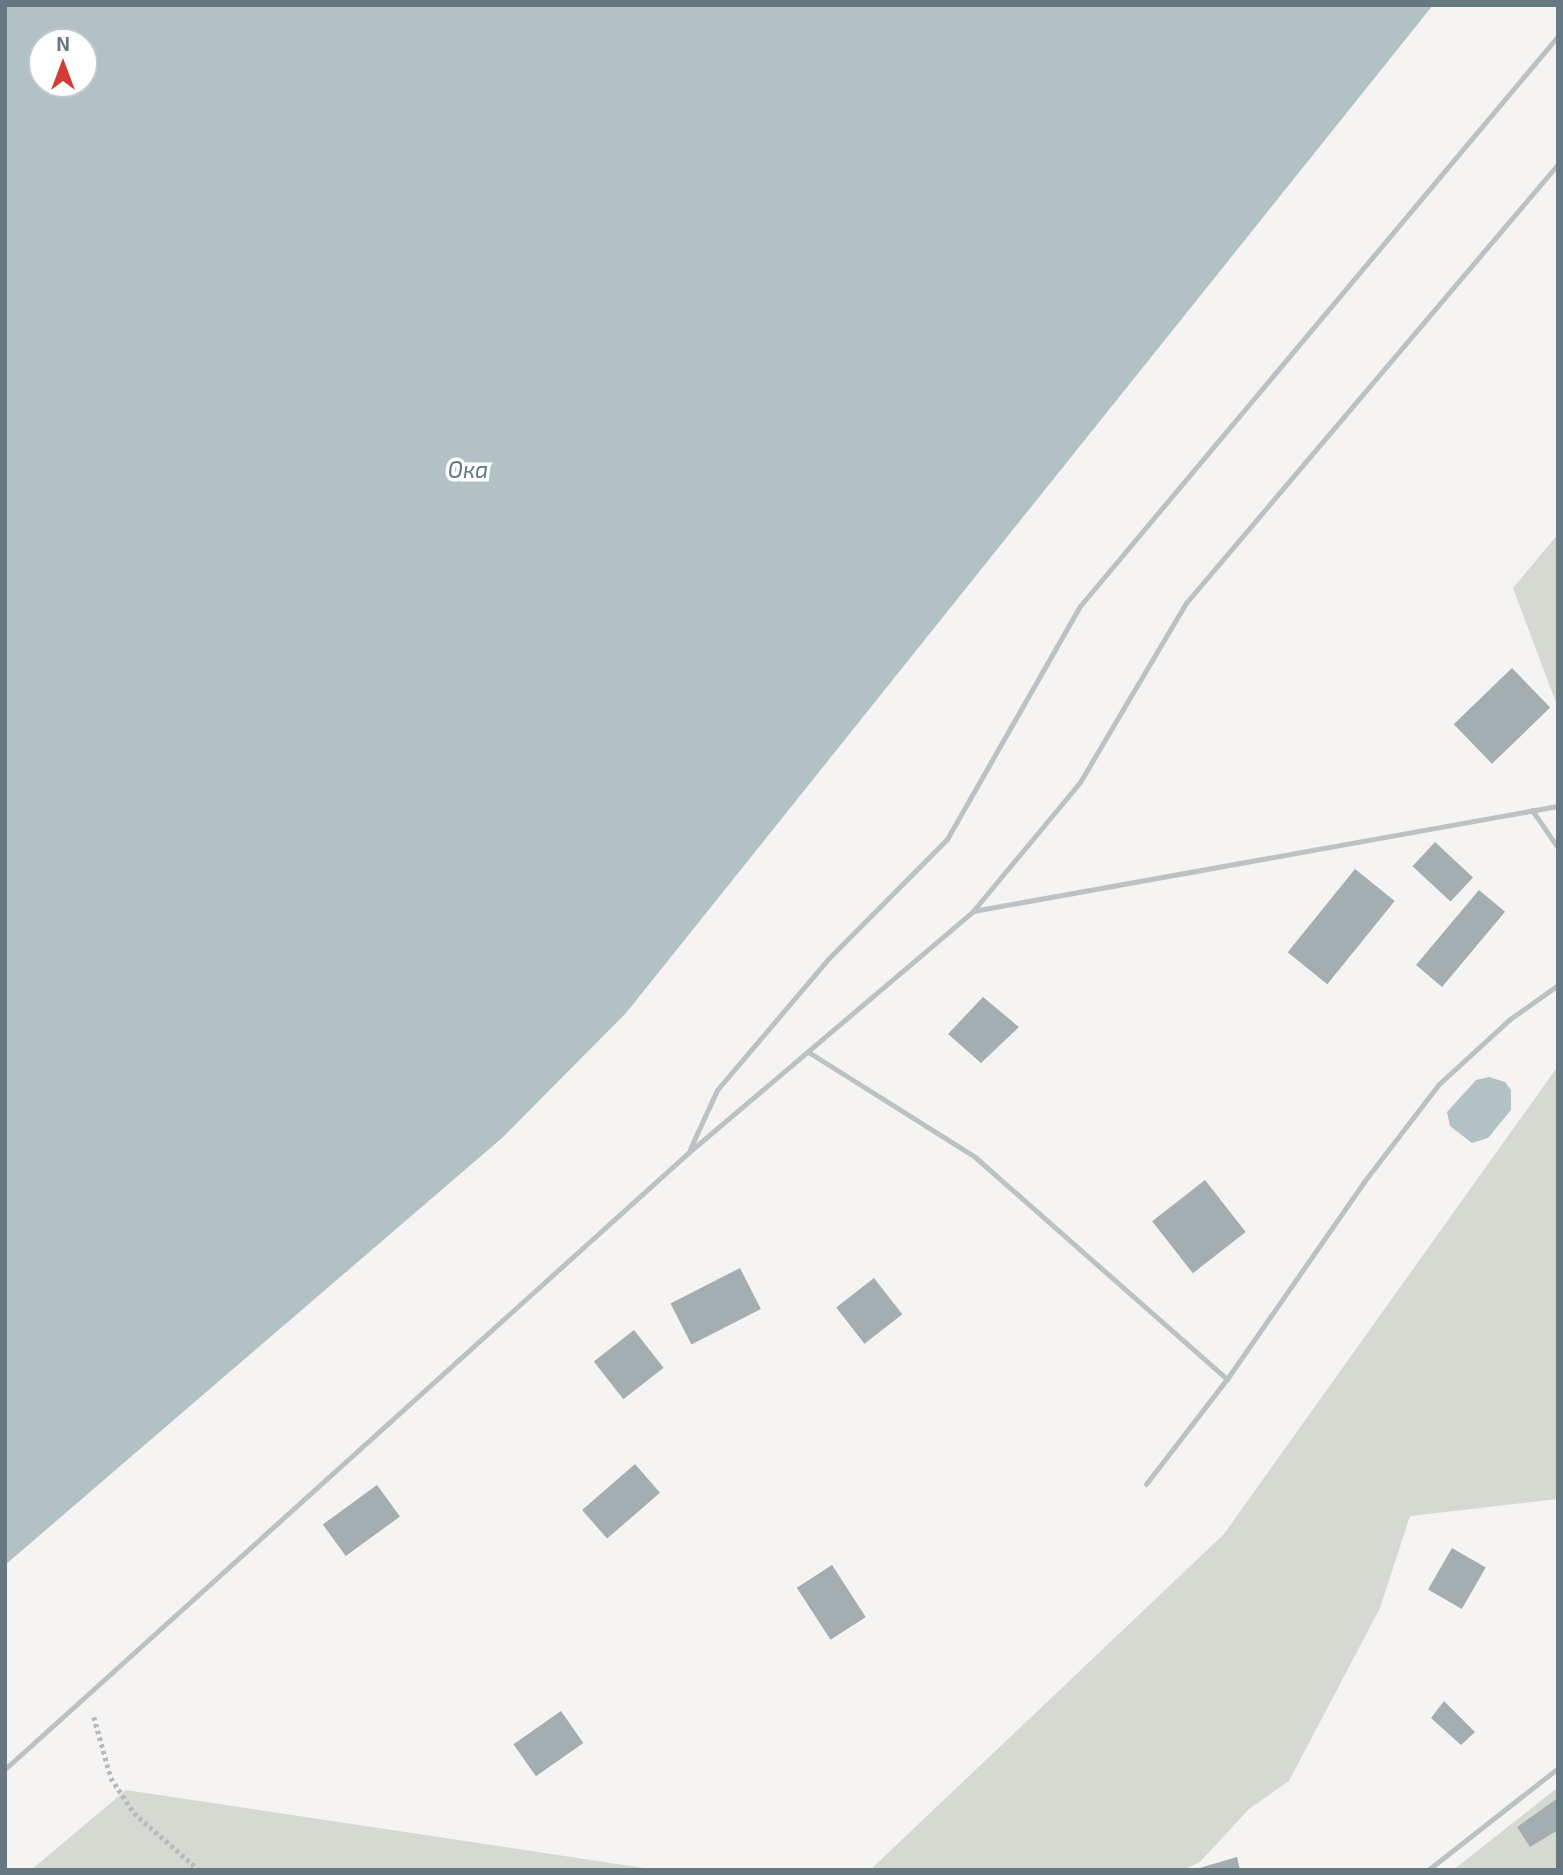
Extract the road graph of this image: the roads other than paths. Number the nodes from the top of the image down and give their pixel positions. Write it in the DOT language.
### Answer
graph roads {
  1 [pos="1558,36"];
  2 [pos="1558,164"];
  3 [pos="1558,806"];
  4 [pos="1532,810"];
  5 [pos="1558,848"];
  6 [pos="973,911"];
  7 [pos="1558,985"];
  8 [pos="810,1053"];
  9 [pos="688,1153"];
  10 [pos="1227,1379"];
  11 [pos="1146,1484"];
  12 [pos="1558,1768"];
  13 [pos="5,1769"];
  14 [pos="1428,1870"];
  1 -- 9 [label="lane"];
  2 -- 6 [label="lane"];
  3 -- 4 [label="lane"];
  4 -- 5 [label="lane"];
  4 -- 6 [label="lane"];
  6 -- 8 [label="lane"];
  7 -- 10 [label="lane"];
  8 -- 9 [label="lane"];
  8 -- 10 [label="lane"];
  9 -- 13 [label="lane"];
  10 -- 11 [label="lane"];
  12 -- 14 [label="lane"];
}
